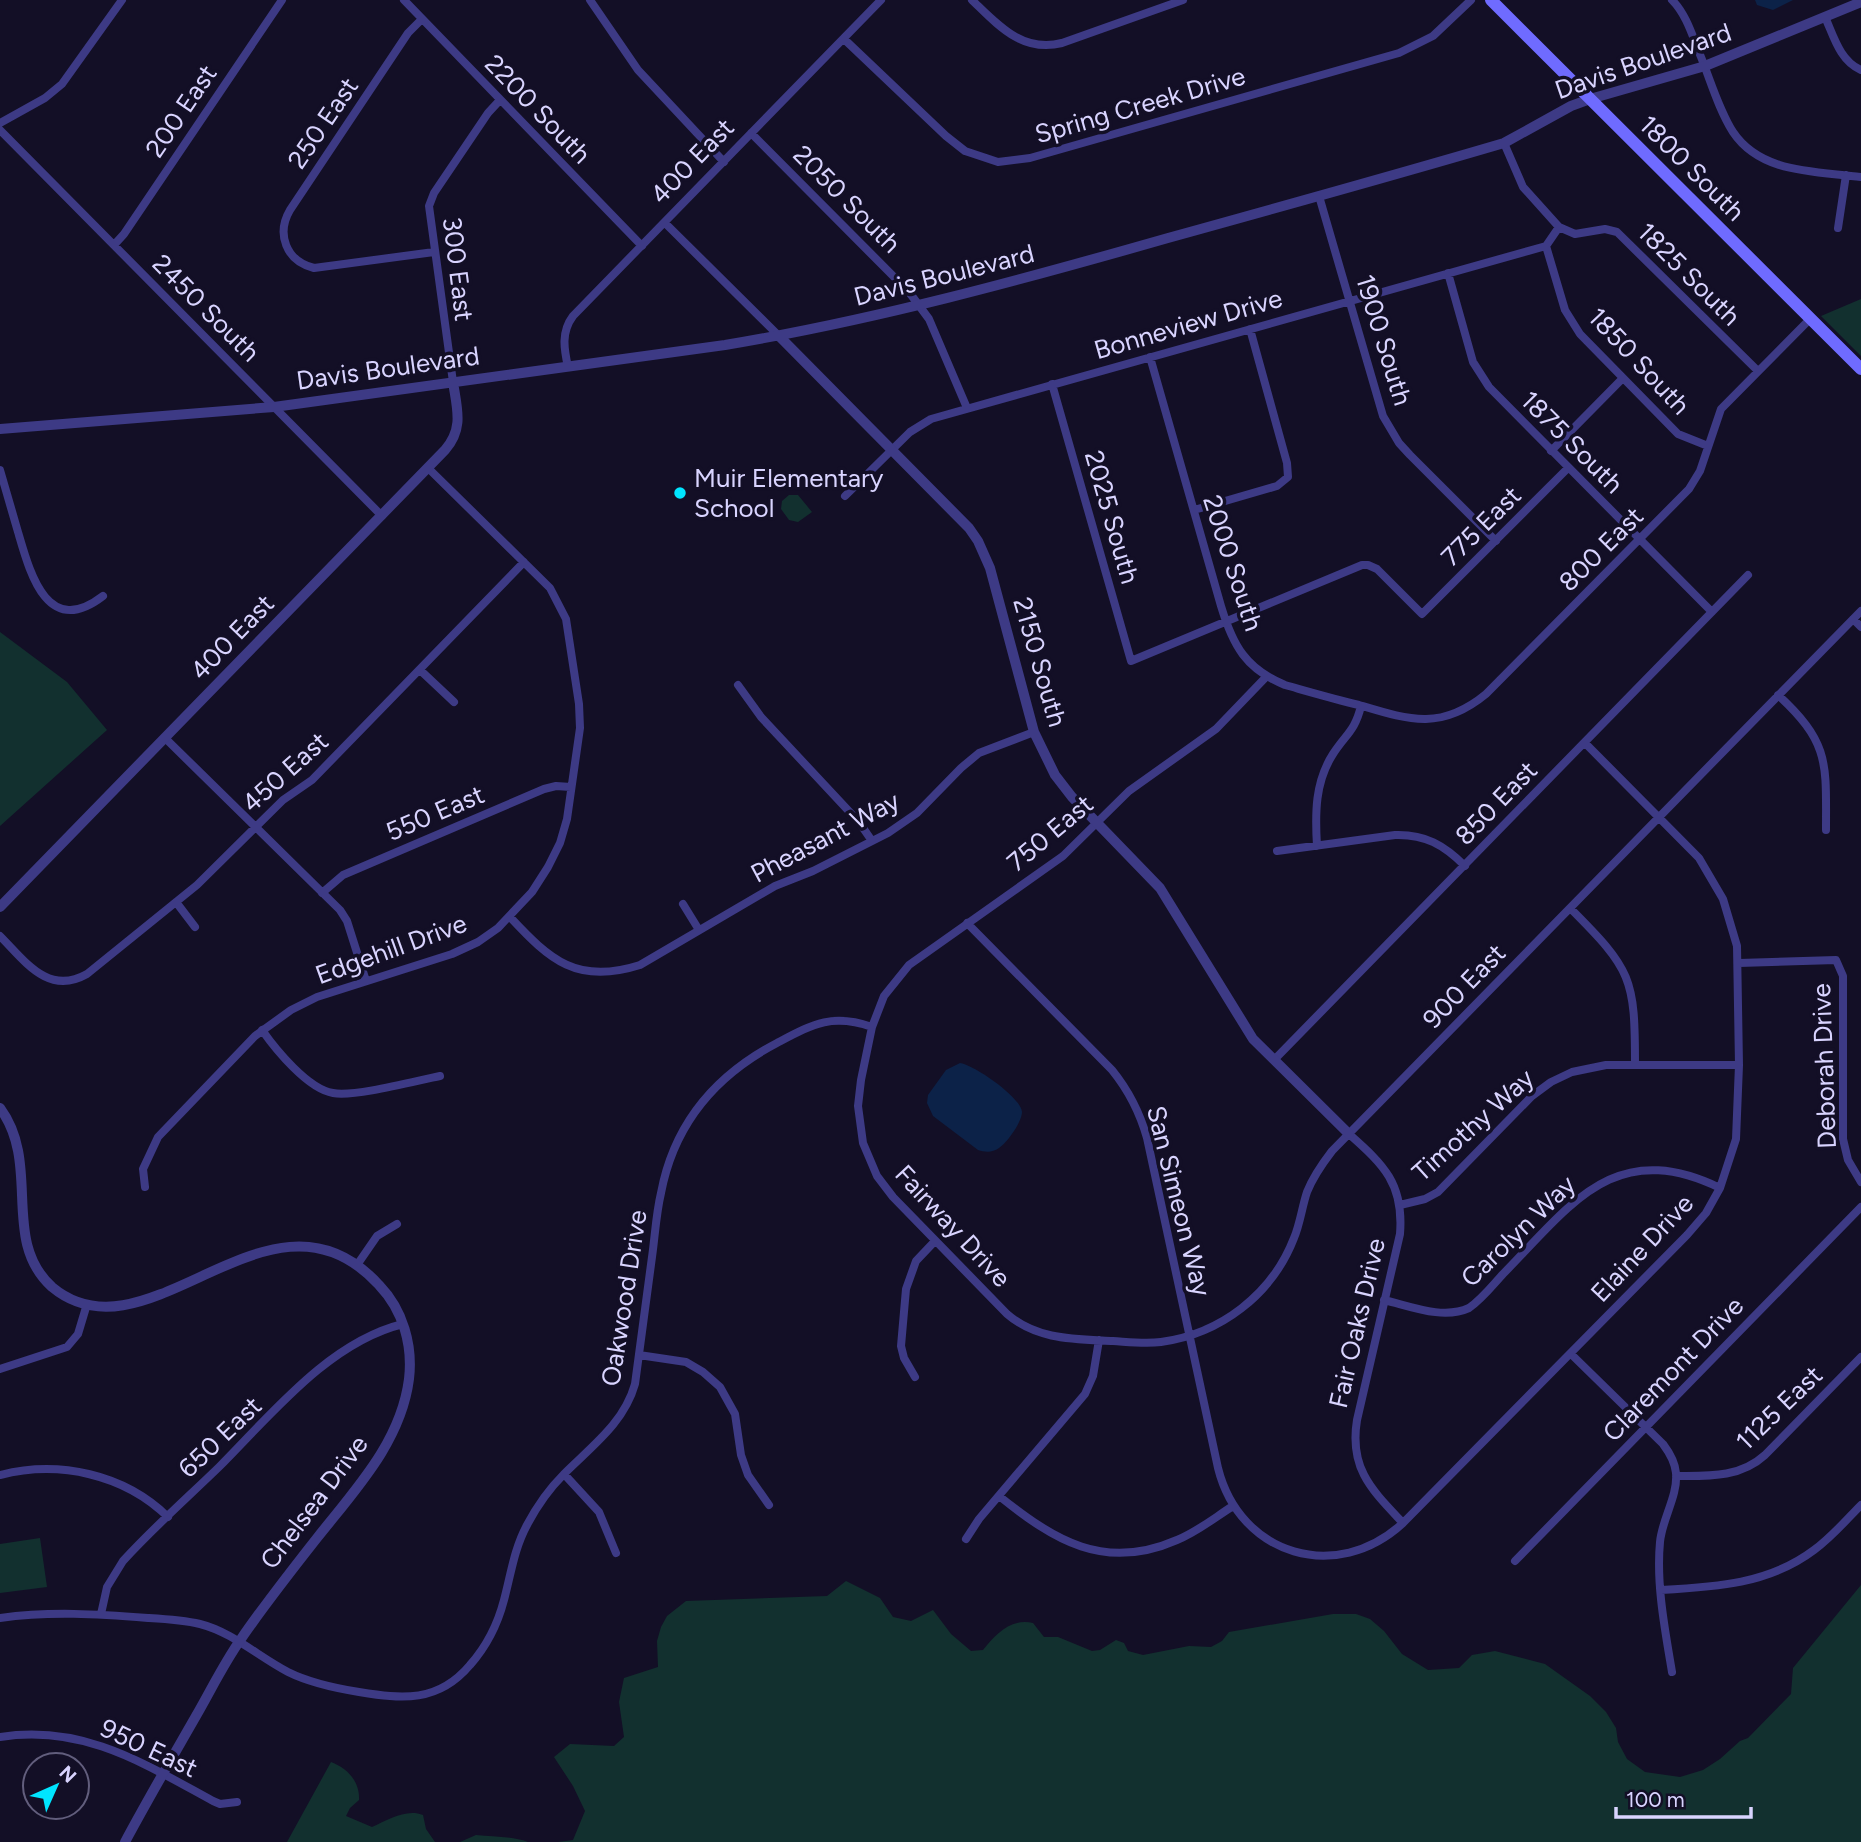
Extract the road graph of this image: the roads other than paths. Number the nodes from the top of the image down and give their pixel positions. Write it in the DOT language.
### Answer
graph roads {
  1 [pos="121,0"];
  2 [pos="282,0"];
  3 [pos="404,0"];
  4 [pos="590,0"];
  5 [pos="881,0"];
  6 [pos="972,0"];
  7 [pos="1183,0"];
  8 [pos="1471,0"];
  9 [pos="1491,0"];
  10 [pos="1672,0"];
  11 [pos="1861,2"];
  12 [pos="1825,17"];
  13 [pos="422,19"];
  14 [pos="844,39"];
  15 [pos="1705,66"];
  16 [pos="1861,70"];
  17 [pos="1590,99"];
  18 [pos="500,100"];
  19 [pos="0,123"];
  20 [pos="0,130"];
  21 [pos="751,133"];
  22 [pos="1504,143"];
  23 [pos="724,162"];
  24 [pos="1846,175"];
  25 [pos="1861,177"];
  26 [pos="1319,196"];
  27 [pos="665,223"];
  28 [pos="1559,227"];
  29 [pos="1838,228"];
  30 [pos="114,245"];
  31 [pos="642,246"];
  32 [pos="1546,246"];
  33 [pos="434,252"];
  34 [pos="1448,273"];
  35 [pos="1349,301"];
  36 [pos="920,306"];
  37 [pos="1811,318"];
  38 [pos="1250,329"];
  39 [pos="779,336"];
  40 [pos="1150,356"];
  41 [pos="568,367"];
  42 [pos="1861,369"];
  43 [pos="1758,372"];
  44 [pos="1623,378"];
  45 [pos="453,382"];
  46 [pos="1052,384"];
  47 [pos="274,407"];
  48 [pos="967,408"];
  49 [pos="0,429"];
  50 [pos="1707,446"];
  51 [pos="892,449"];
  52 [pos="1551,451"];
  53 [pos="428,468"];
  54 [pos="1568,468"];
  55 [pos="0,470"];
  56 [pos="845,496"];
  57 [pos="1194,510"];
  58 [pos="382,516"];
  59 [pos="1640,540"];
  60 [pos="1496,541"];
  61 [pos="524,562"];
  62 [pos="1748,575"];
  63 [pos="103,596"];
  64 [pos="1861,611"];
  65 [pos="1712,612"];
  66 [pos="1853,619"];
  67 [pos="1226,621"];
  68 [pos="1861,627"];
  69 [pos="419,670"];
  70 [pos="1266,677"];
  71 [pos="738,685"];
  72 [pos="1779,695"];
  73 [pos="454,702"];
  74 [pos="1361,706"];
  75 [pos="1034,732"];
  76 [pos="165,738"];
  77 [pos="1585,743"];
  78 [pos="572,787"];
  79 [pos="1660,817"];
  80 [pos="1097,823"];
  81 [pos="255,827"];
  82 [pos="1826,830"];
  83 [pos="872,841"];
  84 [pos="1317,846"];
  85 [pos="1277,851"];
  86 [pos="1465,866"];
  87 [pos="323,893"];
  88 [pos="176,902"];
  89 [pos="683,904"];
  90 [pos="0,907"];
  91 [pos="1570,908"];
  92 [pos="510,917"];
  93 [pos="967,923"];
  94 [pos="195,927"];
  95 [pos="699,930"];
  96 [pos="0,936"];
  97 [pos="1739,963"];
  98 [pos="366,981"];
  99 [pos="872,1027"];
  100 [pos="262,1030"];
  101 [pos="1274,1060"];
  102 [pos="1636,1065"];
  103 [pos="1739,1065"];
  104 [pos="440,1076"];
  105 [pos="0,1108"];
  106 [pos="1349,1134"];
  107 [pos="1861,1182"];
  108 [pos="145,1187"];
  109 [pos="1720,1188"];
  110 [pos="1400,1205"];
  111 [pos="1861,1207"];
  112 [pos="397,1224"];
  113 [pos="935,1241"];
  114 [pos="357,1265"];
  115 [pos="1384,1300"];
  116 [pos="87,1304"];
  117 [pos="403,1324"];
  118 [pos="1189,1335"];
  119 [pos="1099,1340"];
  120 [pos="1571,1354"];
  121 [pos="639,1355"];
  122 [pos="1861,1357"];
  123 [pos="0,1369"];
  124 [pos="915,1377"];
  125 [pos="1646,1427"];
  126 [pos="0,1475"];
  127 [pos="564,1475"];
  128 [pos="1676,1476"];
  129 [pos="999,1496"];
  130 [pos="769,1505"];
  131 [pos="1861,1505"];
  132 [pos="1233,1507"];
  133 [pos="168,1517"];
  134 [pos="1404,1523"];
  135 [pos="966,1539"];
  136 [pos="616,1553"];
  137 [pos="1514,1561"];
  138 [pos="1661,1590"];
  139 [pos="101,1614"];
  140 [pos="0,1618"];
  141 [pos="239,1642"];
  142 [pos="1672,1672"];
  143 [pos="0,1737"];
  144 [pos="163,1774"];
  145 [pos="237,1802"];
  146 [pos="125,1842"];
  1 -- 19 [label="street"];
  2 -- 30 [label="street, 200 East"];
  3 -- 13 [label="street, 2200 South"];
  4 -- 23 [label="street"];
  5 -- 14 [label="street, 400 East"];
  6 -- 7 [label="street"];
  8 -- 14 [label="street, Spring Creek Drive"];
  9 -- 17 [label="main road, 1800 South"];
  10 -- 15 [label="street"];
  11 -- 12 [label="street, Davis Boulevard"];
  12 -- 15 [label="street, Davis Boulevard"];
  12 -- 16 [label="street"];
  13 -- 18 [label="street, 2200 South"];
  13 -- 33 [label="street, 250 East"];
  14 -- 21 [label="street, 400 East"];
  15 -- 17 [label="street, Davis Boulevard"];
  15 -- 24 [label="street"];
  17 -- 22 [label="street, Davis Boulevard"];
  17 -- 37 [label="main road, 1800 South"];
  18 -- 31 [label="street, 2200 South"];
  18 -- 33 [label="street, 300 East"];
  20 -- 30 [label="street, 2450 South"];
  21 -- 23 [label="street, 400 East"];
  21 -- 36 [label="street, 2050 South"];
  22 -- 26 [label="street, Davis Boulevard"];
  22 -- 28 [label="street"];
  23 -- 27 [label="street, 400 East"];
  24 -- 25 [label="street"];
  24 -- 29 [label="street"];
  26 -- 35 [label="street, 1900 South"];
  26 -- 36 [label="street, Davis Boulevard"];
  27 -- 31 [label="street, 400 East"];
  27 -- 39 [label="street, 2150 South"];
  28 -- 32 [label="street"];
  28 -- 43 [label="street, 1825 South"];
  30 -- 47 [label="street, 2450 South"];
  31 -- 41 [label="street, 400 East"];
  32 -- 34 [label="street, Bonneview Drive"];
  32 -- 44 [label="street, 1850 South"];
  33 -- 45 [label="street, 300 East"];
  34 -- 35 [label="street, Bonneview Drive"];
  34 -- 52 [label="street, 1875 South"];
  35 -- 38 [label="street, Bonneview Drive"];
  35 -- 60 [label="street, 1900 South"];
  36 -- 39 [label="street, Davis Boulevard"];
  36 -- 48 [label="street, 2050 South"];
  37 -- 42 [label="main road, 1800 South"];
  37 -- 43 [label="street, 800 East"];
  38 -- 40 [label="street, Bonneview Drive"];
  38 -- 57 [label="street"];
  39 -- 41 [label="street, Davis Boulevard"];
  39 -- 51 [label="street, 2150 South"];
  40 -- 46 [label="street, Bonneview Drive"];
  40 -- 57 [label="street, 2000 South"];
  41 -- 45 [label="street, Davis Boulevard"];
  43 -- 50 [label="street, 800 East"];
  44 -- 50 [label="street, 1850 South"];
  44 -- 52 [label="street"];
  45 -- 47 [label="street, Davis Boulevard"];
  45 -- 53 [label="street, 400 East"];
  46 -- 48 [label="street, Bonneview Drive"];
  46 -- 67 [label="street, 2025 South"];
  47 -- 49 [label="street, Davis Boulevard"];
  47 -- 58 [label="street, 2450 South"];
  48 -- 51 [label="street, Bonneview Drive"];
  50 -- 59 [label="street, 800 East"];
  51 -- 56 [label="street, Bonneview Drive"];
  51 -- 75 [label="street, 2150 South"];
  52 -- 54 [label="street, 1875 South"];
  53 -- 58 [label="street, 400 East"];
  53 -- 61 [label="street, Edgehill Drive"];
  54 -- 59 [label="street, 1875 South"];
  54 -- 60 [label="street, 775 East"];
  55 -- 63 [label="street"];
  57 -- 67 [label="street, 2000 South"];
  58 -- 76 [label="street, 400 East"];
  59 -- 65 [label="street, 1875 South"];
  59 -- 74 [label="street, 800 East"];
  60 -- 67 [label="street, 775 East"];
  61 -- 69 [label="street, 450 East"];
  61 -- 78 [label="street, Edgehill Drive"];
  62 -- 65 [label="street, 850 East"];
  64 -- 66 [label="street, 900 East"];
  65 -- 77 [label="street, 850 East"];
  66 -- 68 [label="street"];
  66 -- 72 [label="street, 900 East"];
  67 -- 70 [label="street, 2000 South"];
  69 -- 73 [label="street"];
  69 -- 81 [label="street, 450 East"];
  70 -- 74 [label="street, 2000 South"];
  70 -- 80 [label="street, 750 East"];
  71 -- 83 [label="street"];
  72 -- 79 [label="street, 900 East"];
  72 -- 82 [label="street"];
  74 -- 84 [label="street"];
  75 -- 80 [label="street, 2150 South"];
  75 -- 83 [label="street, Pheasant Way"];
  76 -- 81 [label="street"];
  76 -- 90 [label="street, 400 East"];
  77 -- 79 [label="street, Elaine Drive"];
  77 -- 86 [label="street, 850 East"];
  78 -- 87 [label="street, 550 East"];
  78 -- 92 [label="street, Edgehill Drive"];
  79 -- 91 [label="street, 900 East"];
  79 -- 97 [label="street, Elaine Drive"];
  80 -- 93 [label="street, 750 East"];
  80 -- 101 [label="street, 2150 South"];
  81 -- 87 [label="street"];
  81 -- 88 [label="street, 450 East"];
  83 -- 95 [label="street, Pheasant Way"];
  84 -- 85 [label="street"];
  84 -- 86 [label="street"];
  86 -- 101 [label="street, 850 East"];
  87 -- 98 [label="street"];
  88 -- 94 [label="street"];
  88 -- 96 [label="street, 450 East"];
  89 -- 95 [label="street"];
  91 -- 102 [label="street"];
  91 -- 106 [label="street, 900 East"];
  92 -- 95 [label="street, Pheasant Way"];
  92 -- 98 [label="street, Edgehill Drive"];
  93 -- 99 [label="street, 750 East"];
  93 -- 118 [label="street, San Simeon Way"];
  97 -- 103 [label="street, Elaine Drive"];
  97 -- 107 [label="street, Deborah Drive"];
  98 -- 100 [label="street, Edgehill Drive"];
  99 -- 113 [label="street, Fairway Drive"];
  99 -- 121 [label="street, Oakwood Drive"];
  100 -- 104 [label="street"];
  100 -- 108 [label="street, Edgehill Drive"];
  101 -- 106 [label="street, 2150 South"];
  102 -- 103 [label="street, Timothy Way"];
  102 -- 110 [label="street, Timothy Way"];
  103 -- 109 [label="street, Elaine Drive"];
  105 -- 116 [label="street, Chelsea Drive"];
  106 -- 110 [label="street, Fair Oaks Drive"];
  106 -- 118 [label="street, 900 East"];
  109 -- 115 [label="street, Carolyn Way"];
  109 -- 120 [label="street, Elaine Drive"];
  110 -- 115 [label="street, Fair Oaks Drive"];
  111 -- 125 [label="street, Claremont Drive"];
  112 -- 114 [label="street"];
  113 -- 119 [label="street, Fairway Drive"];
  113 -- 124 [label="street"];
  114 -- 116 [label="street, Chelsea Drive"];
  114 -- 117 [label="street, Chelsea Drive"];
  115 -- 134 [label="street, Fair Oaks Drive"];
  116 -- 123 [label="street"];
  117 -- 133 [label="street, 650 East"];
  117 -- 141 [label="street, Chelsea Drive"];
  118 -- 119 [label="street, 900 East"];
  118 -- 132 [label="street, San Simeon Way"];
  119 -- 129 [label="street"];
  120 -- 125 [label="street"];
  120 -- 134 [label="street, Elaine Drive"];
  121 -- 127 [label="street, Oakwood Drive"];
  121 -- 130 [label="street"];
  122 -- 128 [label="street, 1125 East"];
  125 -- 128 [label="street"];
  125 -- 137 [label="street, Claremont Drive"];
  126 -- 133 [label="street"];
  127 -- 136 [label="street"];
  127 -- 141 [label="street, Oakwood Drive"];
  128 -- 138 [label="street"];
  129 -- 132 [label="street"];
  129 -- 135 [label="street"];
  131 -- 138 [label="street"];
  132 -- 134 [label="street, Elaine Drive"];
  133 -- 139 [label="street, 650 East"];
  138 -- 142 [label="street"];
  139 -- 140 [label="street, Oakwood Drive"];
  139 -- 141 [label="street, Oakwood Drive"];
  141 -- 144 [label="street, Chelsea Drive"];
  143 -- 144 [label="street, 950 East"];
  144 -- 145 [label="street, 950 East"];
  144 -- 146 [label="street, Chelsea Drive"];
}
